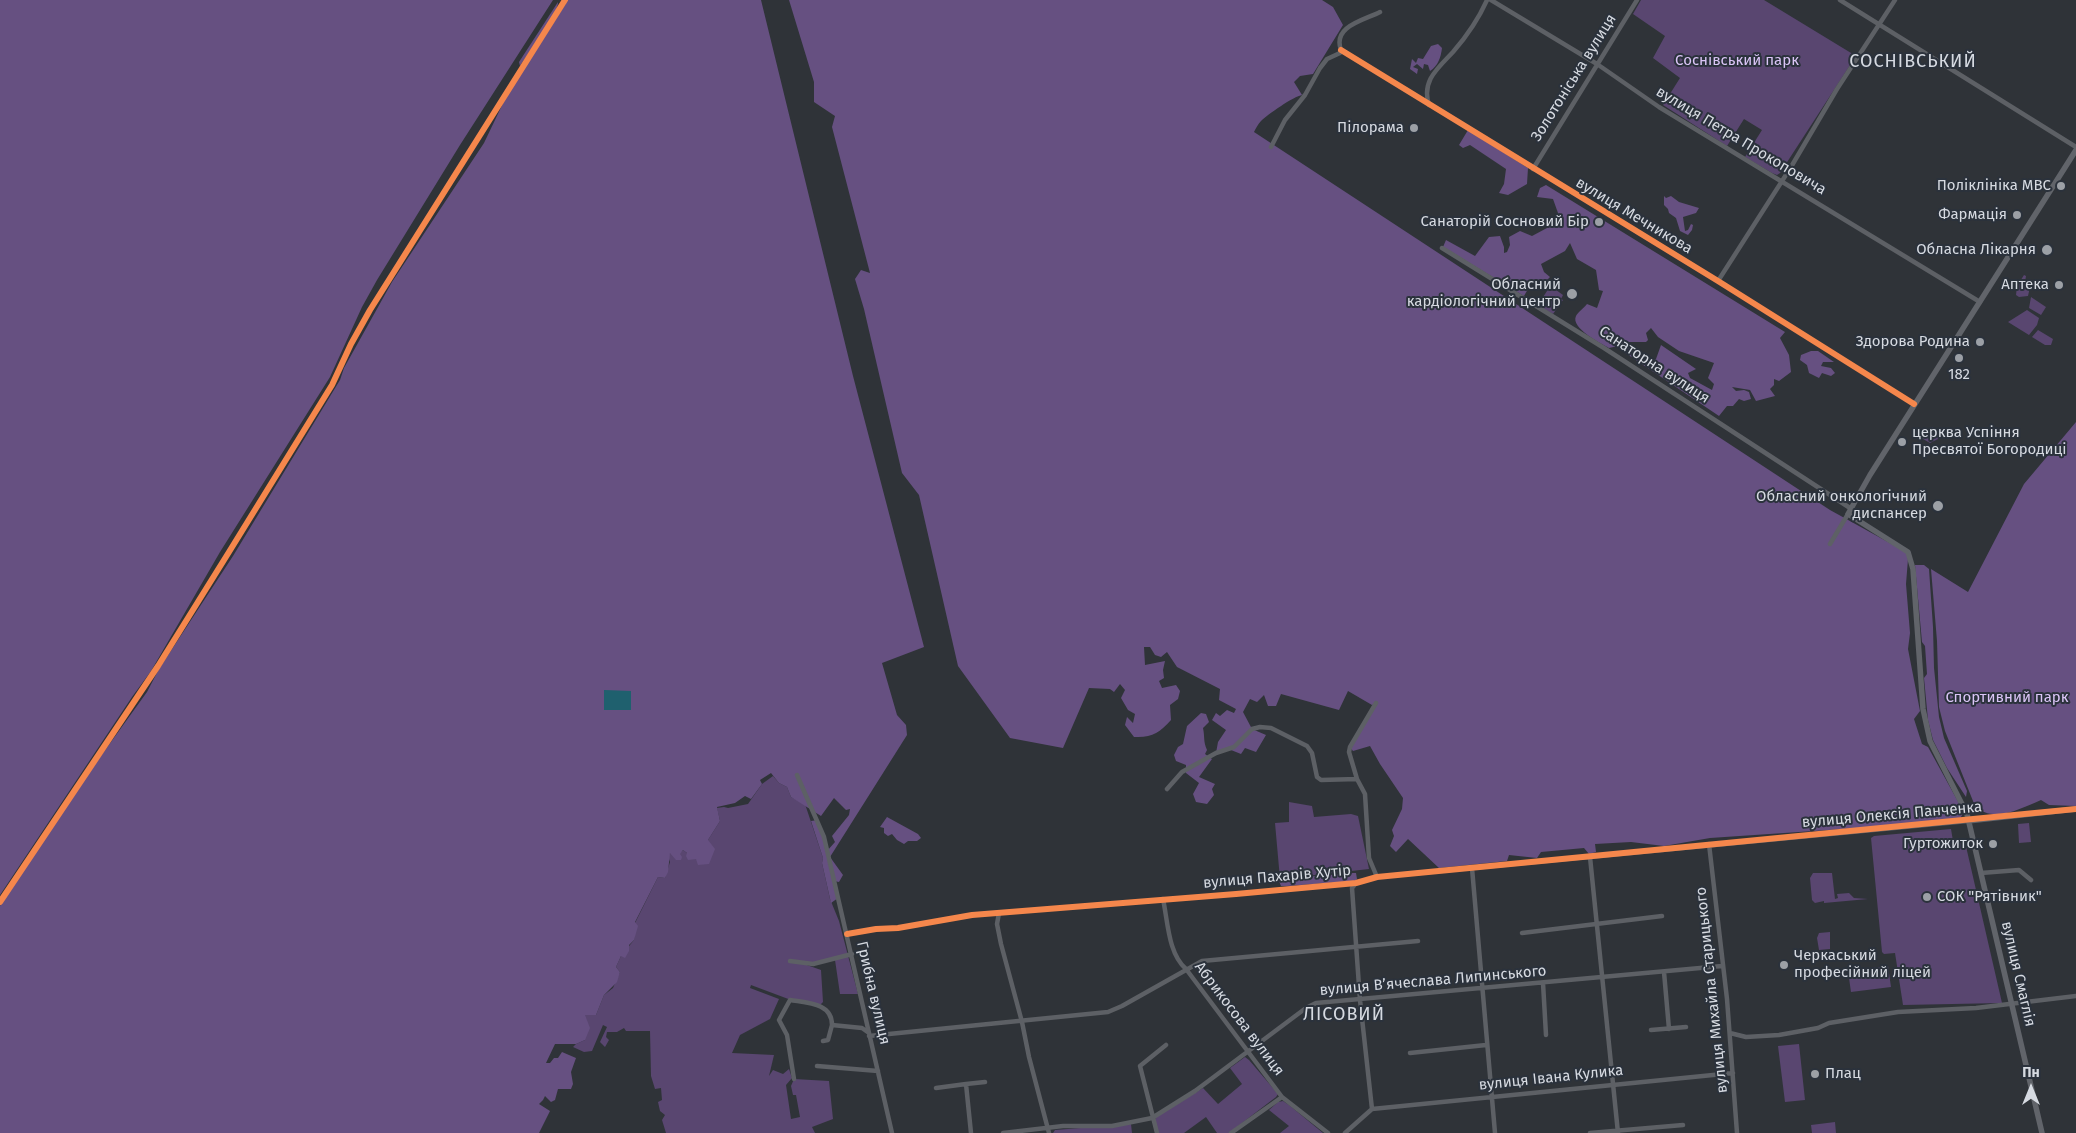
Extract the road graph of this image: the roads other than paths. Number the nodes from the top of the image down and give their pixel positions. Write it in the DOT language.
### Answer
graph roads {
  1 [pos="565,0"];
  2 [pos="1487,0"];
  3 [pos="1491,0"];
  4 [pos="1636,0"];
  5 [pos="1840,0"];
  6 [pos="1896,0"];
  7 [pos="1380,12"];
  8 [pos="1880,24"];
  9 [pos="1341,50"];
  10 [pos="1597,64"];
  11 [pos="1430,105"];
  12 [pos="1272,147"];
  13 [pos="2076,149"];
  14 [pos="1532,169"];
  15 [pos="1781,181"];
  16 [pos="1442,248"];
  17 [pos="1718,281"];
  18 [pos="1980,302"];
  19 [pos="1914,404"];
  20 [pos="1849,511"];
  21 [pos="1830,544"];
  22 [pos="1908,552"];
  23 [pos="1376,703"];
  24 [pos="796,775"];
  25 [pos="1356,779"];
  26 [pos="1167,789"];
  27 [pos="2076,809"];
  28 [pos="1968,821"];
  29 [pos="1709,844"];
  30 [pos="1590,857"];
  31 [pos="1472,868"];
  32 [pos="1981,872"];
  33 [pos="1377,877"];
  34 [pos="2031,880"];
  35 [pos="1356,882"];
  36 [pos="1163,900"];
  37 [pos="0,902"];
  38 [pos="999,913"];
  39 [pos="1662,916"];
  40 [pos="1597,925"];
  41 [pos="1522,933"];
  42 [pos="847,934"];
  43 [pos="1418,941"];
  44 [pos="1355,947"];
  45 [pos="852,954"];
  46 [pos="790,961"];
  47 [pos="1722,966"];
  48 [pos="1186,969"];
  49 [pos="1664,972"];
  50 [pos="1603,978"];
  51 [pos="1543,983"];
  52 [pos="1482,988"];
  53 [pos="2076,996"];
  54 [pos="1360,1000"];
  55 [pos="2011,1004"];
  56 [pos="1022,1022"];
  57 [pos="866,1023"];
  58 [pos="832,1025"];
  59 [pos="1686,1027"];
  60 [pos="862,1028"];
  61 [pos="1669,1029"];
  62 [pos="1651,1030"];
  63 [pos="1730,1033"];
  64 [pos="869,1034"];
  65 [pos="1546,1035"];
  66 [pos="823,1041"];
  67 [pos="1166,1045"];
  68 [pos="1486,1045"];
  69 [pos="1247,1052"];
  70 [pos="1410,1053"];
  71 [pos="817,1066"];
  72 [pos="878,1071"];
  73 [pos="1733,1073"];
  74 [pos="794,1079"];
  75 [pos="985,1082"];
  76 [pos="966,1084"];
  77 [pos="1614,1084"];
  78 [pos="936,1088"];
  79 [pos="1282,1096"];
  80 [pos="1491,1097"];
  81 [pos="1372,1109"];
  82 [pos="1152,1118"];
  83 [pos="1683,1125"];
  84 [pos="1048,1131"];
  85 [pos="1618,1132"];
  86 [pos="892,1133"];
  87 [pos="971,1133"];
  88 [pos="1004,1133"];
  89 [pos="1157,1133"];
  90 [pos="1231,1133"];
  91 [pos="1328,1133"];
  92 [pos="1344,1133"];
  93 [pos="1495,1133"];
  94 [pos="1590,1133"];
  95 [pos="1737,1133"];
  96 [pos="2042,1133"];
  1 -- 37 [label="street"];
  2 -- 11 [label="street"];
  3 -- 10 [label="street, вулиця Петра Прокоповича"];
  4 -- 10 [label="street, Золотоніська вулиця"];
  5 -- 8 [label="street"];
  6 -- 8 [label="street"];
  7 -- 9 [label="street"];
  8 -- 13 [label="street"];
  8 -- 15 [label="street"];
  9 -- 11 [label="street, вулиця Мечникова"];
  9 -- 12 [label="street"];
  10 -- 14 [label="street, Золотоніська вулиця"];
  10 -- 15 [label="street, вулиця Петра Прокоповича"];
  11 -- 14 [label="street, вулиця Мечникова"];
  13 -- 18 [label="street"];
  14 -- 17 [label="street, вулиця Мечникова"];
  15 -- 17 [label="street"];
  15 -- 18 [label="street, вулиця Петра Прокоповича"];
  16 -- 20 [label="street, Санаторна вулиця"];
  17 -- 19 [label="street, вулиця Мечникова"];
  18 -- 19 [label="street"];
  19 -- 20 [label="street"];
  20 -- 21 [label="street"];
  20 -- 22 [label="street, Санаторна вулиця"];
  22 -- 28 [label="street, вулиця Смаглія"];
  23 -- 25 [label="street"];
  24 -- 42 [label="street, Грибна вулиця"];
  25 -- 26 [label="street"];
  25 -- 33 [label="street"];
  27 -- 28 [label="street, вулиця Олексія Панченка"];
  28 -- 29 [label="street, вулиця Олексія Панченка"];
  28 -- 32 [label="street, вулиця Смаглія"];
  29 -- 30 [label="street, вулиця Пахарів Хутір"];
  29 -- 47 [label="street, вулиця Михайла Старицького"];
  30 -- 31 [label="street, вулиця Пахарів Хутір"];
  30 -- 40 [label="street"];
  31 -- 33 [label="street, вулиця Пахарів Хутір"];
  31 -- 52 [label="street"];
  32 -- 34 [label="street"];
  32 -- 55 [label="street, вулиця Смаглія"];
  33 -- 35 [label="street, вулиця Пахарів Хутір"];
  35 -- 36 [label="street, вулиця Пахарів Хутір"];
  35 -- 44 [label="street"];
  36 -- 38 [label="street, вулиця Пахарів Хутір"];
  36 -- 48 [label="street, Абрикосова вулиця"];
  38 -- 42 [label="street, вулиця Пахарів Хутір"];
  38 -- 56 [label="street"];
  39 -- 40 [label="street"];
  40 -- 41 [label="street"];
  40 -- 50 [label="street"];
  42 -- 45 [label="street, Грибна вулиця"];
  43 -- 44 [label="street"];
  44 -- 48 [label="street"];
  44 -- 54 [label="street"];
  45 -- 46 [label="street"];
  45 -- 57 [label="street, Грибна вулиця"];
  47 -- 49 [label="street, вулиця Вʼячеслава Липинського"];
  47 -- 63 [label="street, вулиця Михайла Старицького"];
  48 -- 56 [label="street"];
  48 -- 69 [label="street, Абрикосова вулиця"];
  49 -- 50 [label="street, вулиця Вʼячеслава Липинського"];
  49 -- 61 [label="street"];
  50 -- 51 [label="street, вулиця Вʼячеслава Липинського"];
  50 -- 77 [label="street"];
  51 -- 52 [label="street, вулиця Вʼячеслава Липинського"];
  51 -- 65 [label="street"];
  52 -- 54 [label="street, вулиця Вʼячеслава Липинського"];
  52 -- 68 [label="street"];
  53 -- 55 [label="street"];
  54 -- 69 [label="street, вулиця Вʼячеслава Липинського"];
  54 -- 81 [label="street"];
  55 -- 63 [label="street"];
  55 -- 96 [label="street, вулиця Смаглія"];
  56 -- 64 [label="street"];
  56 -- 84 [label="street"];
  57 -- 60 [label="street"];
  57 -- 64 [label="street, Грибна вулиця"];
  58 -- 60 [label="street"];
  58 -- 66 [label="street"];
  58 -- 74 [label="street"];
  59 -- 61 [label="street"];
  60 -- 64 [label="street"];
  61 -- 62 [label="street"];
  63 -- 73 [label="street, вулиця Михайла Старицького"];
  64 -- 72 [label="street, Грибна вулиця"];
  67 -- 82 [label="street"];
  68 -- 70 [label="street"];
  68 -- 80 [label="street"];
  69 -- 79 [label="street, Абрикосова вулиця"];
  69 -- 82 [label="street, вулиця Вʼячеслава Липинського"];
  71 -- 72 [label="street"];
  72 -- 86 [label="street, Грибна вулиця"];
  73 -- 77 [label="street, вулиця Івана Кулика"];
  73 -- 95 [label="street, вулиця Михайла Старицького"];
  75 -- 76 [label="street"];
  76 -- 78 [label="street"];
  76 -- 87 [label="street"];
  77 -- 80 [label="street, вулиця Івана Кулика"];
  77 -- 85 [label="street"];
  79 -- 90 [label="street"];
  79 -- 91 [label="street, Абрикосова вулиця"];
  80 -- 81 [label="street, вулиця Івана Кулика"];
  80 -- 93 [label="street"];
  81 -- 92 [label="street"];
  82 -- 84 [label="street, вулиця Вʼячеслава Липинського"];
  82 -- 89 [label="street"];
  83 -- 85 [label="street"];
  84 -- 88 [label="street, вулиця Вʼячеслава Липинського"];
  85 -- 94 [label="street"];
}
